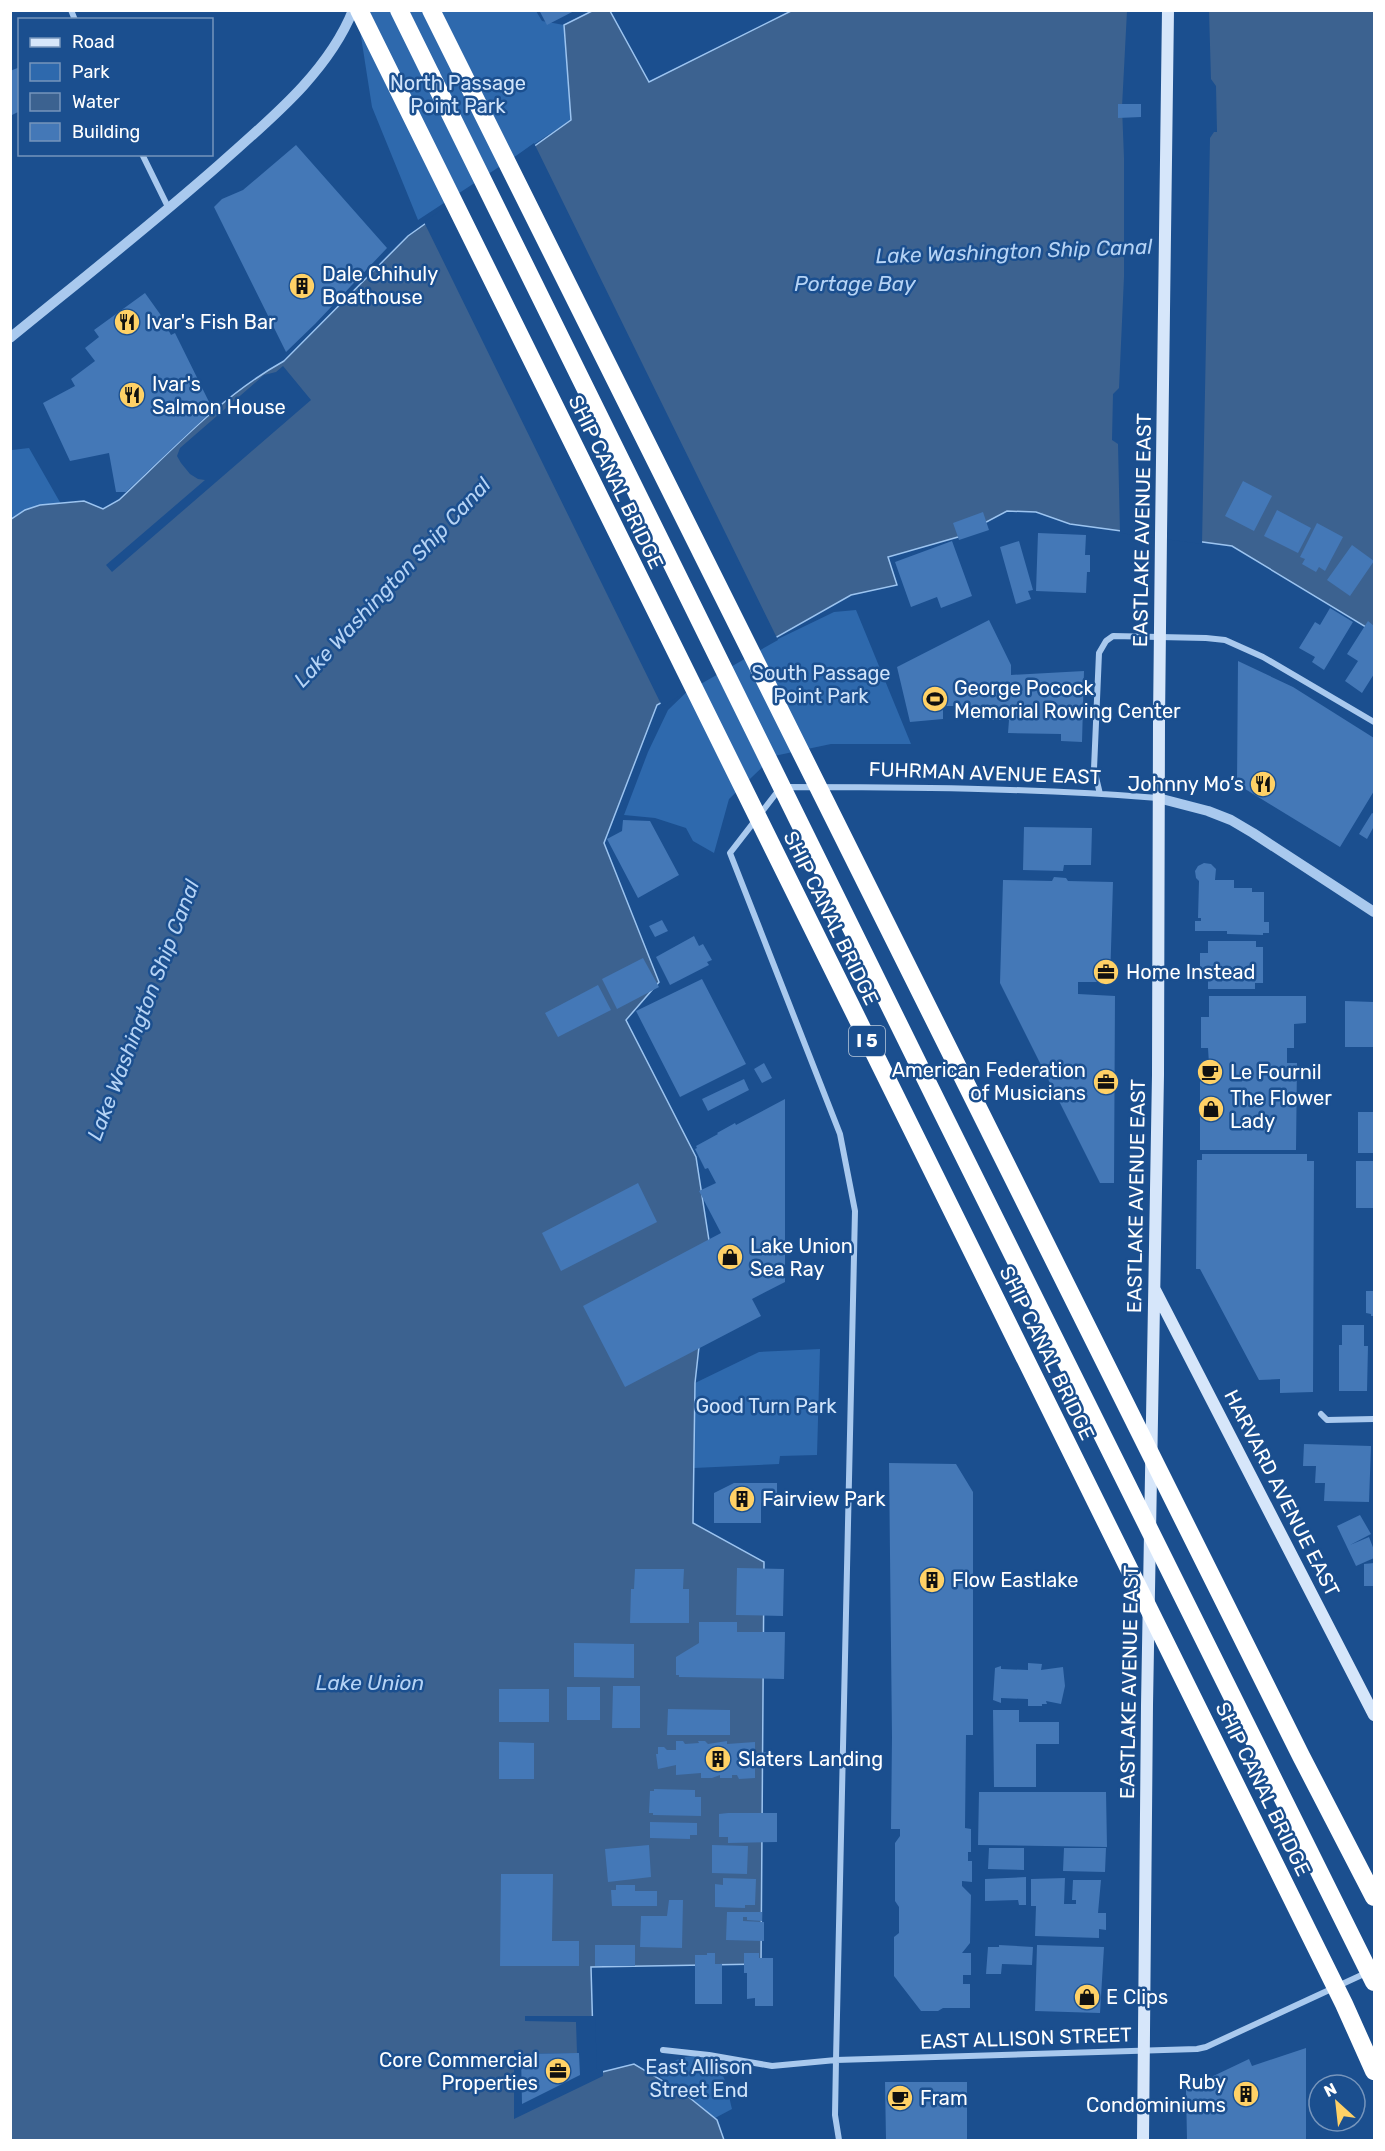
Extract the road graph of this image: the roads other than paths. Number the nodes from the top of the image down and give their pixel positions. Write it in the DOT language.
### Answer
graph roads {
  1 [pos="353,10"];
  2 [pos="359,10"];
  3 [pos="399,10"];
  4 [pos="431,10"];
  5 [pos="1168,10"];
  6 [pos="143,156"];
  7 [pos="169,209"];
  8 [pos="10,338"];
  9 [pos="1374,722"];
  10 [pos="1100,794"];
  11 [pos="1158,798"];
  12 [pos="1374,912"];
  13 [pos="1154,1288"];
  14 [pos="1321,1414"];
  15 [pos="1374,1419"];
  16 [pos="1374,1715"];
  17 [pos="1374,1897"];
  18 [pos="1374,1969"];
  19 [pos="1374,1982"];
  20 [pos="663,2050"];
  21 [pos="1144,2051"];
  22 [pos="836,2060"];
  23 [pos="1374,2071"];
  24 [pos="839,2140"];
  25 [pos="1143,2140"];
  1 -- 7 [label="street"];
  2 -- 23 [label="highway, SHIP CANAL BRIDGE / I 5, bridge"];
  3 -- 19 [label="highway, SHIP CANAL BRIDGE, bridge"];
  4 -- 17 [label="highway, bridge"];
  5 -- 11 [label="main road, EASTLAKE AVENUE EAST, bridge"];
  6 -- 7 [label="street"];
  7 -- 8 [label="street"];
  9 -- 10 [label="street"];
  10 -- 11 [label="street, FUHRMAN AVENUE EAST"];
  10 -- 22 [label="street, FUHRMAN AVENUE EAST"];
  11 -- 12 [label="street, FUHRMAN AVENUE EAST"];
  11 -- 13 [label="main road, EASTLAKE AVENUE EAST"];
  13 -- 16 [label="main road, HARVARD AVENUE EAST"];
  13 -- 21 [label="main road, EASTLAKE AVENUE EAST"];
  14 -- 15 [label="street"];
  18 -- 21 [label="street, EAST ALLISON STREET"];
  20 -- 22 [label="street, EAST ALLISON STREET"];
  21 -- 22 [label="street, EAST ALLISON STREET"];
  21 -- 25 [label="main road, EASTLAKE AVENUE EAST"];
  22 -- 24 [label="street"];
}
